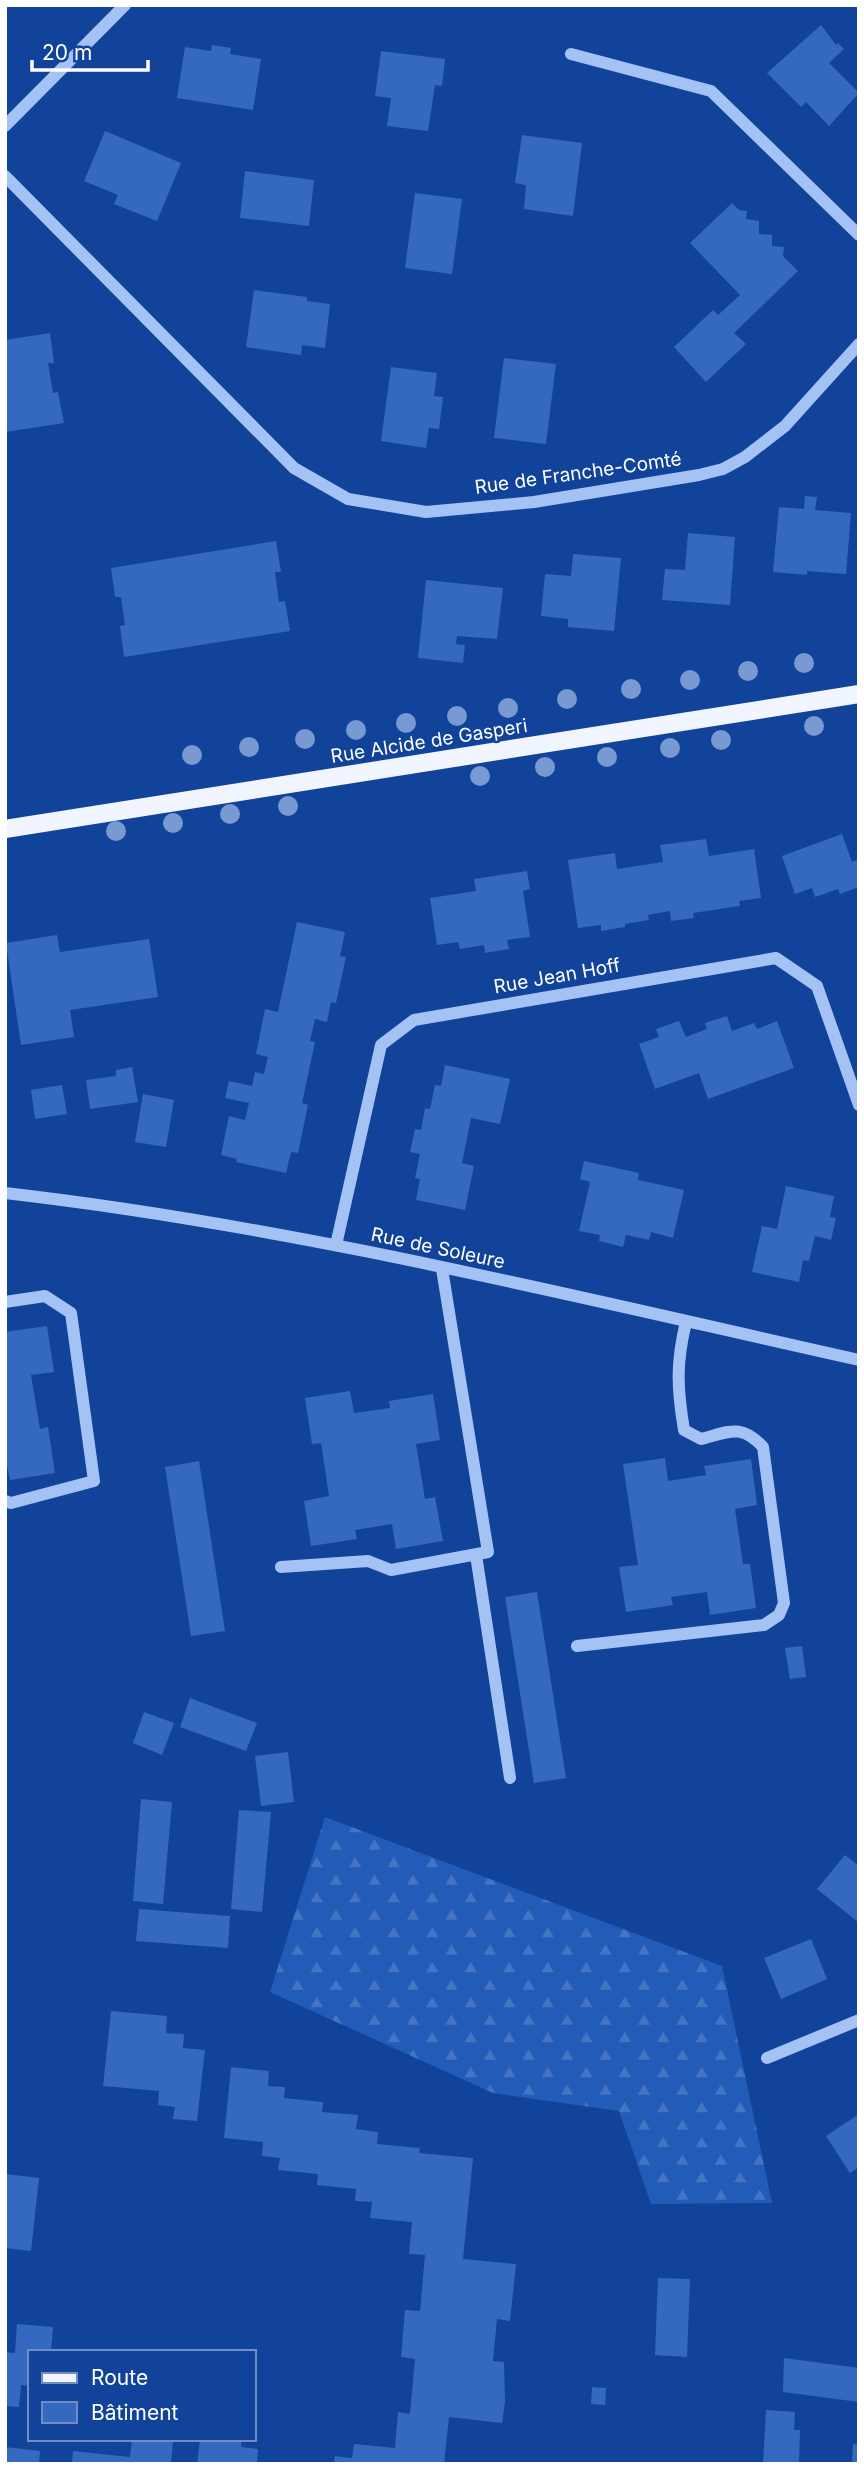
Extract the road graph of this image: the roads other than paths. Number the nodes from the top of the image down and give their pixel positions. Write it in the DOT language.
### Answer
graph roads {
  1 [pos="125,5"];
  2 [pos="571,54"];
  3 [pos="5,126"];
  4 [pos="5,176"];
  5 [pos="859,235"];
  6 [pos="859,344"];
  7 [pos="859,694"];
  8 [pos="5,829"];
  9 [pos="859,1105"];
  10 [pos="5,1193"];
  11 [pos="336,1245"];
  12 [pos="442,1269"];
  13 [pos="5,1302"];
  14 [pos="686,1322"];
  15 [pos="859,1360"];
  16 [pos="5,1500"];
  17 [pos="476,1555"];
  18 [pos="281,1567"];
  19 [pos="577,1646"];
  20 [pos="510,1778"];
  21 [pos="859,2020"];
  22 [pos="767,2057"];
  1 -- 3 [label="street"];
  2 -- 5 [label="street"];
  4 -- 6 [label="street, Rue de Franche-Comté"];
  7 -- 8 [label="main road, Rue Alcide de Gasperi"];
  9 -- 11 [label="street, Rue Jean Hoff"];
  10 -- 11 [label="street, Rue de Soleure"];
  11 -- 12 [label="street, Rue de Soleure"];
  12 -- 14 [label="street, Rue de Soleure"];
  12 -- 17 [label="street"];
  13 -- 16 [label="street"];
  14 -- 15 [label="street, Rue de Soleure"];
  14 -- 19 [label="street"];
  17 -- 18 [label="street"];
  17 -- 20 [label="street"];
  21 -- 22 [label="street"];
}
